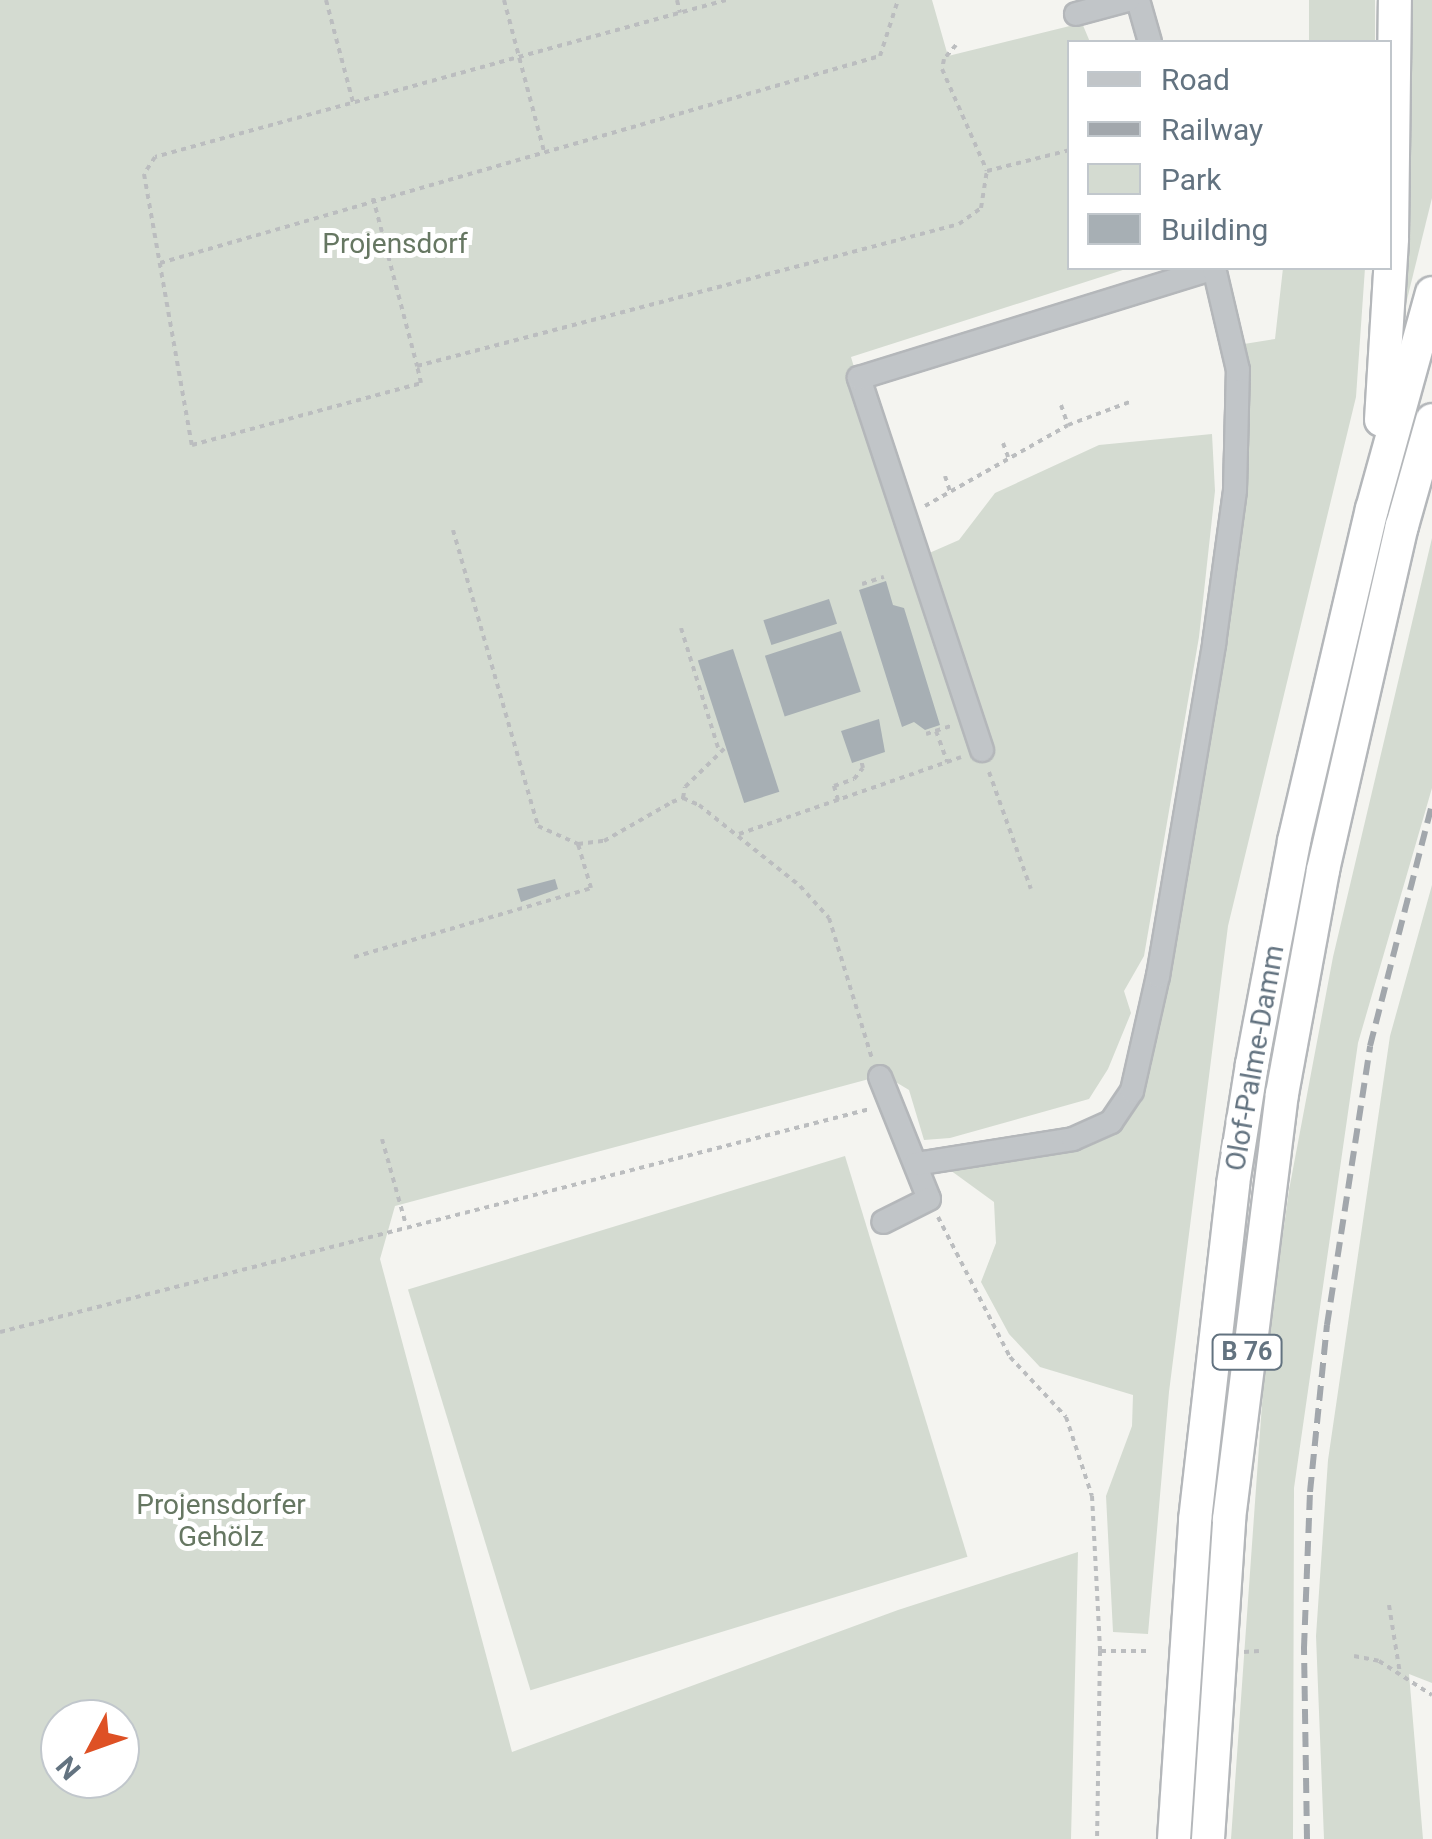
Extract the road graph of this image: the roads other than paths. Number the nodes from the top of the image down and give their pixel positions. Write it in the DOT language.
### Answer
graph roads {
  1 [pos="1128,0"];
  2 [pos="1138,0"];
  3 [pos="1394,0"];
  4 [pos="1076,14"];
  5 [pos="1149,40"];
  6 [pos="1392,110"];
  7 [pos="1208,270"];
  8 [pos="1215,270"];
  9 [pos="1389,270"];
  10 [pos="1432,293"];
  11 [pos="1432,420"];
  12 [pos="1432,456"];
  13 [pos="1372,509"];
  14 [pos="1402,526"];
  15 [pos="982,750"];
  16 [pos="880,1077"];
  17 [pos="916,1164"];
  18 [pos="882,1222"];
  19 [pos="1174,1839"];
  20 [pos="1208,1839"];
  1 -- 4 [label="street"];
  2 -- 5 [label="street"];
  3 -- 6 [label="highway"];
  7 -- 15 [label="street"];
  8 -- 17 [label="street"];
  9 -- 13 [label="highway"];
  10 -- 13 [label="highway, Olof-Palme-Damm / B 76"];
  11 -- 14 [label="highway, Olof-Palme-Damm / B 76"];
  12 -- 14 [label="highway"];
  13 -- 19 [label="highway, Olof-Palme-Damm / B 76"];
  14 -- 20 [label="highway, Olof-Palme-Damm / B 76"];
  16 -- 17 [label="street"];
  17 -- 18 [label="street"];
}
